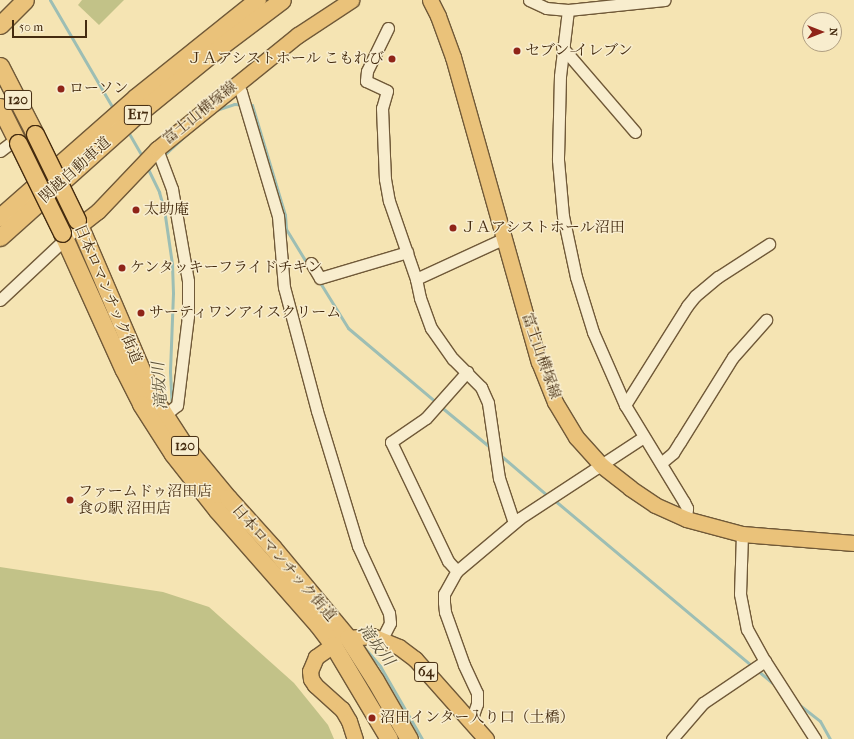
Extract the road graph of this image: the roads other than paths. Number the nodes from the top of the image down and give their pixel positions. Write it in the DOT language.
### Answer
graph roads {
  1 [pos="25,0"];
  2 [pos="241,0"];
  3 [pos="257,0"];
  4 [pos="282,0"];
  5 [pos="351,0"];
  6 [pos="430,0"];
  7 [pos="529,0"];
  8 [pos="657,1"];
  9 [pos="568,10"];
  10 [pos="0,25"];
  11 [pos="388,28"];
  12 [pos="562,47"];
  13 [pos="0,66"];
  14 [pos="237,83"];
  15 [pos="136,97"];
  16 [pos="0,107"];
  17 [pos="635,132"];
  18 [pos="17,141"];
  19 [pos="0,151"];
  20 [pos="149,157"];
  21 [pos="0,217"];
  22 [pos="78,223"];
  23 [pos="63,236"];
  24 [pos="0,237"];
  25 [pos="504,238"];
  26 [pos="770,244"];
  27 [pos="407,252"];
  28 [pos="311,263"];
  29 [pos="416,279"];
  30 [pos="0,300"];
  31 [pos="766,320"];
  32 [pos="467,372"];
  33 [pos="625,405"];
  34 [pos="165,415"];
  35 [pos="644,437"];
  36 [pos="661,463"];
  37 [pos="601,465"];
  38 [pos="686,519"];
  39 [pos="514,523"];
  40 [pos="742,534"];
  41 [pos="854,543"];
  42 [pos="457,571"];
  43 [pos="382,639"];
  44 [pos="340,641"];
  45 [pos="765,661"];
  46 [pos="471,721"];
  47 [pos="355,739"];
  48 [pos="389,739"];
  49 [pos="409,739"];
  50 [pos="486,739"];
  51 [pos="672,739"];
  52 [pos="815,739"];
  1 -- 10 [label="highway"];
  2 -- 15 [label="highway"];
  3 -- 15 [label="highway, 関越自動車道 / E17"];
  4 -- 24 [label="highway, 関越自動車道 / E17"];
  5 -- 14 [label="main road, 富士山横塚線"];
  6 -- 25 [label="main road, 富士山横塚線"];
  7 -- 9 [label="street"];
  8 -- 9 [label="street"];
  9 -- 12 [label="street"];
  11 -- 27 [label="street"];
  12 -- 17 [label="street"];
  12 -- 33 [label="street"];
  13 -- 22 [label="highway, 日本ロマンチック街道 / 120, bridge"];
  14 -- 20 [label="main road, 富士山横塚線"];
  14 -- 43 [label="street"];
  15 -- 21 [label="highway, 関越自動車道 / E17"];
  16 -- 18 [label="highway, 日本ロマンチック街道 / 120"];
  18 -- 19 [label="street"];
  18 -- 23 [label="highway, 日本ロマンチック街道 / 120, bridge"];
  20 -- 22 [label="main road, 富士山横塚線"];
  20 -- 34 [label="street"];
  22 -- 23 [label="street"];
  22 -- 34 [label="highway, 日本ロマンチック街道 / 120"];
  23 -- 30 [label="street"];
  23 -- 44 [label="highway, 日本ロマンチック街道 / 120"];
  25 -- 29 [label="street"];
  25 -- 37 [label="main road, 富士山横塚線"];
  26 -- 33 [label="street"];
  27 -- 28 [label="street"];
  27 -- 29 [label="street"];
  29 -- 32 [label="street"];
  31 -- 36 [label="street"];
  32 -- 39 [label="street"];
  32 -- 42 [label="street"];
  33 -- 35 [label="street"];
  34 -- 44 [label="highway, 日本ロマンチック街道 / 120"];
  35 -- 36 [label="street"];
  35 -- 37 [label="street"];
  36 -- 38 [label="street"];
  37 -- 38 [label="main road, 富士山横塚線"];
  37 -- 39 [label="street"];
  38 -- 40 [label="main road, 富士山横塚線"];
  39 -- 42 [label="street"];
  40 -- 41 [label="main road, 富士山横塚線"];
  40 -- 45 [label="street"];
  42 -- 46 [label="street"];
  43 -- 44 [label="main road, 64"];
  43 -- 46 [label="main road, 64"];
  44 -- 47 [label="main road"];
  44 -- 48 [label="highway, 日本ロマンチック街道 / 120"];
  44 -- 49 [label="highway, 日本ロマンチック街道 / 120"];
  45 -- 51 [label="street"];
  45 -- 52 [label="street"];
  46 -- 50 [label="main road, 64"];
}
